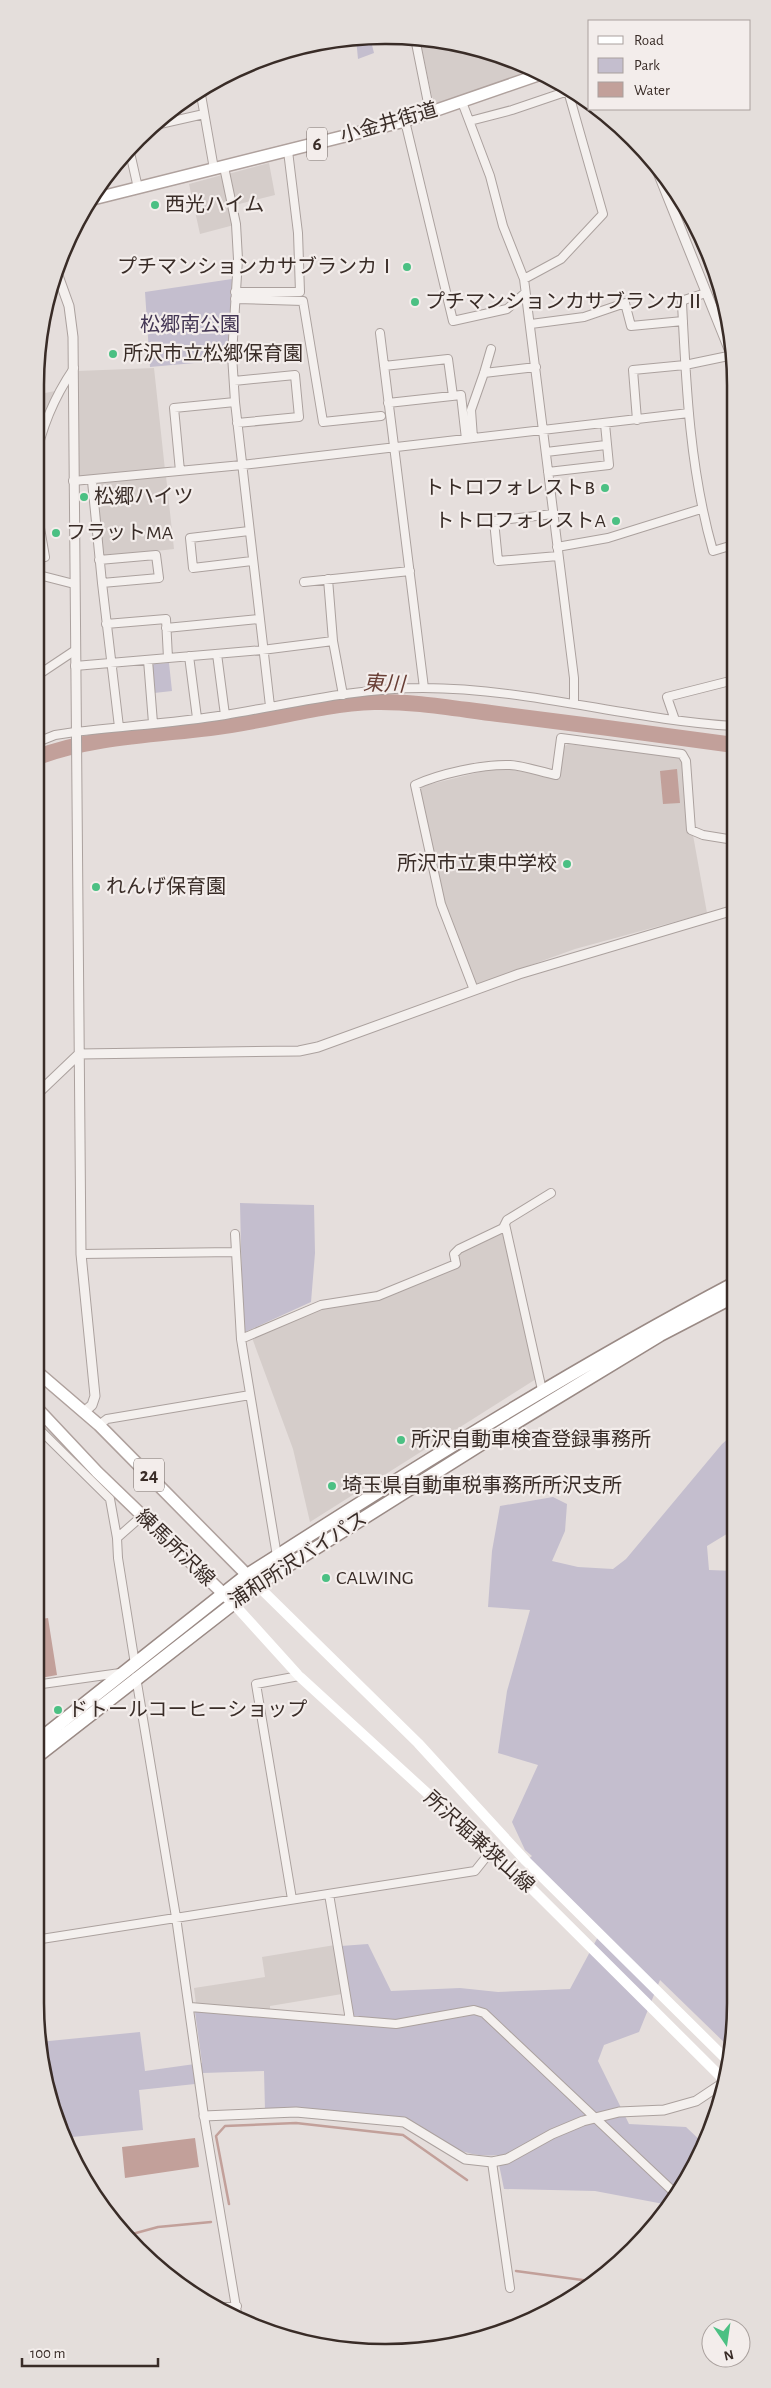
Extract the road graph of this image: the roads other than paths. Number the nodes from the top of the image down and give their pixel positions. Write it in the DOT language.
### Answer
graph roads {
  1 [pos="416,45"];
  2 [pos="532,77"];
  3 [pos="562,94"];
  4 [pos="201,98"];
  5 [pos="572,99"];
  6 [pos="462,102"];
  7 [pos="430,113"];
  8 [pos="204,114"];
  9 [pos="405,121"];
  10 [pos="470,121"];
  11 [pos="168,122"];
  12 [pos="288,151"];
  13 [pos="131,158"];
  14 [pos="219,168"];
  15 [pos="138,188"];
  16 [pos="665,188"];
  17 [pos="100,197"];
  18 [pos="524,279"];
  19 [pos="60,282"];
  20 [pos="526,293"];
  21 [pos="706,293"];
  22 [pos="235,296"];
  23 [pos="683,321"];
  24 [pos="531,324"];
  25 [pos="723,332"];
  26 [pos="380,333"];
  27 [pos="490,349"];
  28 [pos="726,357"];
  29 [pos="685,365"];
  30 [pos="384,366"];
  31 [pos="536,367"];
  32 [pos="74,368"];
  33 [pos="484,374"];
  34 [pos="234,382"];
  35 [pos="452,396"];
  36 [pos="235,402"];
  37 [pos="388,403"];
  38 [pos="689,413"];
  39 [pos="381,416"];
  40 [pos="637,420"];
  41 [pos="237,423"];
  42 [pos="605,424"];
  43 [pos="44,427"];
  44 [pos="543,431"];
  45 [pos="470,438"];
  46 [pos="606,445"];
  47 [pos="393,448"];
  48 [pos="546,452"];
  49 [pos="242,464"];
  50 [pos="180,471"];
  51 [pos="548,472"];
  52 [pos="73,481"];
  53 [pos="92,481"];
  54 [pos="701,509"];
  55 [pos="553,514"];
  56 [pos="249,531"];
  57 [pos="557,547"];
  58 [pos="727,547"];
  59 [pos="44,551"];
  60 [pos="558,556"];
  61 [pos="45,557"];
  62 [pos="100,560"];
  63 [pos="252,561"];
  64 [pos="410,570"];
  65 [pos="44,576"];
  66 [pos="328,579"];
  67 [pos="304,582"];
  68 [pos="74,584"];
  69 [pos="102,584"];
  70 [pos="259,619"];
  71 [pos="106,624"];
  72 [pos="166,628"];
  73 [pos="332,641"];
  74 [pos="262,650"];
  75 [pos="74,651"];
  76 [pos="217,654"];
  77 [pos="189,656"];
  78 [pos="168,658"];
  79 [pos="148,660"];
  80 [pos="112,663"];
  81 [pos="75,666"];
  82 [pos="44,671"];
  83 [pos="727,682"];
  84 [pos="424,688"];
  85 [pos="343,695"];
  86 [pos="574,703"];
  87 [pos="270,706"];
  88 [pos="225,715"];
  89 [pos="198,718"];
  90 [pos="675,720"];
  91 [pos="153,723"];
  92 [pos="727,725"];
  93 [pos="119,727"];
  94 [pos="76,733"];
  95 [pos="44,739"];
  96 [pos="727,839"];
  97 [pos="727,912"];
  98 [pos="474,990"];
  99 [pos="79,1054"];
  100 [pos="44,1087"];
  101 [pos="550,1193"];
  102 [pos="505,1224"];
  103 [pos="235,1234"];
  104 [pos="235,1252"];
  105 [pos="81,1254"];
  106 [pos="727,1286"];
  107 [pos="727,1300"];
  108 [pos="241,1339"];
  109 [pos="44,1378"];
  110 [pos="542,1390"];
  111 [pos="250,1395"];
  112 [pos="84,1412"];
  113 [pos="44,1416"];
  114 [pos="99,1425"];
  115 [pos="44,1434"];
  116 [pos="142,1516"];
  117 [pos="117,1538"];
  118 [pos="277,1556"];
  119 [pos="247,1575"];
  120 [pos="257,1584"];
  121 [pos="227,1598"];
  122 [pos="135,1664"];
  123 [pos="123,1673"];
  124 [pos="299,1676"];
  125 [pos="136,1677"];
  126 [pos="44,1684"];
  127 [pos="44,1736"];
  128 [pos="44,1751"];
  129 [pos="491,1851"];
  130 [pos="329,1894"];
  131 [pos="292,1899"];
  132 [pos="176,1917"];
  133 [pos="44,1939"];
  134 [pos="190,2007"];
  135 [pos="350,2020"];
  136 [pos="723,2056"];
  137 [pos="719,2076"];
  138 [pos="717,2088"];
  139 [pos="204,2116"];
  140 [pos="596,2118"];
  141 [pos="492,2162"];
  142 [pos="671,2190"];
  143 [pos="510,2288"];
  144 [pos="237,2306"];
  145 [pos="230,2307"];
  146 [pos="237,2310"];
  1 -- 7 [label="street"];
  2 -- 6 [label="main road, 小金井街道 / 6"];
  3 -- 10 [label="street"];
  4 -- 8 [label="street"];
  5 -- 18 [label="street"];
  6 -- 7 [label="main road, 小金井街道 / 6"];
  6 -- 10 [label="street"];
  7 -- 9 [label="main road, 小金井街道 / 6"];
  8 -- 11 [label="street"];
  8 -- 14 [label="street"];
  9 -- 12 [label="main road, 小金井街道 / 6"];
  9 -- 20 [label="street"];
  10 -- 18 [label="street"];
  12 -- 14 [label="main road, 小金井街道 / 6"];
  12 -- 22 [label="street"];
  13 -- 15 [label="street"];
  14 -- 15 [label="main road, 小金井街道 / 6"];
  14 -- 22 [label="street"];
  15 -- 17 [label="main road, 小金井街道 / 6"];
  16 -- 21 [label="street"];
  18 -- 20 [label="street"];
  19 -- 32 [label="street"];
  20 -- 24 [label="street"];
  21 -- 23 [label="street"];
  21 -- 25 [label="street"];
  22 -- 34 [label="street"];
  22 -- 39 [label="street"];
  23 -- 24 [label="street"];
  23 -- 29 [label="street"];
  24 -- 31 [label="street"];
  26 -- 30 [label="street"];
  27 -- 33 [label="street"];
  28 -- 29 [label="street"];
  29 -- 38 [label="street"];
  29 -- 40 [label="street"];
  30 -- 35 [label="street"];
  30 -- 37 [label="street"];
  31 -- 33 [label="street"];
  31 -- 44 [label="street"];
  32 -- 43 [label="street"];
  32 -- 52 [label="street"];
  33 -- 45 [label="street"];
  34 -- 36 [label="street"];
  34 -- 41 [label="street"];
  35 -- 37 [label="street"];
  35 -- 45 [label="street"];
  36 -- 41 [label="street"];
  36 -- 50 [label="street"];
  37 -- 47 [label="street"];
  38 -- 40 [label="street"];
  38 -- 54 [label="street"];
  40 -- 42 [label="street"];
  41 -- 49 [label="street"];
  42 -- 44 [label="street"];
  42 -- 46 [label="street"];
  44 -- 45 [label="street"];
  44 -- 48 [label="street"];
  45 -- 47 [label="street"];
  46 -- 48 [label="street"];
  46 -- 51 [label="street"];
  47 -- 49 [label="street"];
  47 -- 64 [label="street"];
  48 -- 51 [label="street"];
  49 -- 50 [label="street"];
  49 -- 56 [label="street"];
  50 -- 53 [label="street"];
  51 -- 55 [label="street"];
  52 -- 53 [label="street"];
  52 -- 68 [label="street"];
  53 -- 62 [label="street"];
  54 -- 57 [label="street"];
  54 -- 58 [label="street"];
  55 -- 57 [label="street"];
  55 -- 60 [label="street"];
  56 -- 63 [label="street"];
  56 -- 63 [label="street"];
  57 -- 60 [label="street"];
  59 -- 61 [label="street"];
  60 -- 86 [label="street"];
  62 -- 69 [label="street"];
  62 -- 69 [label="street"];
  63 -- 70 [label="street"];
  64 -- 66 [label="street"];
  64 -- 84 [label="street"];
  65 -- 68 [label="street"];
  66 -- 67 [label="street"];
  66 -- 73 [label="street"];
  68 -- 75 [label="street"];
  69 -- 71 [label="street"];
  70 -- 72 [label="street"];
  70 -- 74 [label="street"];
  71 -- 72 [label="street"];
  71 -- 80 [label="street"];
  72 -- 78 [label="street"];
  73 -- 74 [label="street"];
  73 -- 85 [label="street"];
  74 -- 76 [label="street"];
  74 -- 87 [label="street"];
  75 -- 81 [label="street"];
  75 -- 82 [label="street"];
  76 -- 77 [label="street"];
  76 -- 88 [label="street"];
  77 -- 78 [label="street"];
  77 -- 89 [label="street"];
  78 -- 79 [label="street"];
  79 -- 80 [label="street"];
  79 -- 91 [label="street"];
  80 -- 81 [label="street"];
  80 -- 93 [label="street"];
  81 -- 94 [label="street"];
  83 -- 90 [label="street"];
  84 -- 85 [label="street"];
  84 -- 86 [label="street"];
  85 -- 87 [label="street"];
  86 -- 90 [label="street"];
  87 -- 88 [label="street"];
  88 -- 89 [label="street"];
  89 -- 91 [label="street"];
  90 -- 92 [label="street"];
  91 -- 93 [label="street"];
  93 -- 94 [label="street"];
  94 -- 95 [label="street"];
  94 -- 99 [label="street"];
  96 -- 98 [label="street"];
  97 -- 98 [label="street"];
  98 -- 99 [label="street"];
  99 -- 100 [label="street"];
  99 -- 105 [label="street"];
  101 -- 102 [label="street"];
  102 -- 108 [label="street"];
  102 -- 110 [label="street"];
  103 -- 104 [label="street"];
  104 -- 105 [label="street"];
  104 -- 108 [label="street"];
  105 -- 112 [label="street"];
  106 -- 110 [label="highway, 浦和所沢バイパス"];
  107 -- 120 [label="highway, 浦和所沢バイパス"];
  108 -- 111 [label="street"];
  109 -- 112 [label="main road, 練馬所沢線 / 24"];
  110 -- 118 [label="highway, 浦和所沢バイパス"];
  111 -- 114 [label="street"];
  111 -- 118 [label="street"];
  112 -- 114 [label="main road, 練馬所沢線 / 24"];
  113 -- 116 [label="main road, 練馬所沢線 / 24"];
  114 -- 119 [label="main road, 練馬所沢線 / 24"];
  115 -- 117 [label="street"];
  116 -- 117 [label="street"];
  116 -- 121 [label="main road, 練馬所沢線 / 24"];
  117 -- 122 [label="street"];
  118 -- 119 [label="highway, 浦和所沢バイパス"];
  119 -- 120 [label="main road, 練馬所沢線 / 24"];
  119 -- 121 [label="highway, 浦和所沢バイパス"];
  120 -- 121 [label="highway, 浦和所沢バイパス"];
  120 -- 136 [label="main road, 所沢堀兼狭山線"];
  121 -- 122 [label="highway, 浦和所沢バイパス"];
  121 -- 124 [label="main road, 所沢堀兼狭山線"];
  121 -- 125 [label="highway, 浦和所沢バイパス"];
  122 -- 123 [label="highway, 浦和所沢バイパス"];
  123 -- 126 [label="street"];
  123 -- 127 [label="highway, 浦和所沢バイパス"];
  124 -- 129 [label="main road, 所沢堀兼狭山線"];
  124 -- 131 [label="street"];
  125 -- 128 [label="highway, 浦和所沢バイパス"];
  125 -- 132 [label="street"];
  129 -- 130 [label="street"];
  129 -- 137 [label="main road, 所沢堀兼狭山線"];
  130 -- 131 [label="street"];
  130 -- 135 [label="street"];
  131 -- 132 [label="street"];
  132 -- 133 [label="street"];
  132 -- 134 [label="street"];
  134 -- 135 [label="street"];
  134 -- 139 [label="street"];
  135 -- 140 [label="street"];
  138 -- 140 [label="street"];
  139 -- 141 [label="street"];
  139 -- 144 [label="street"];
  140 -- 141 [label="street"];
  140 -- 142 [label="street"];
  141 -- 143 [label="street"];
  144 -- 145 [label="street"];
  144 -- 146 [label="street"];
}
